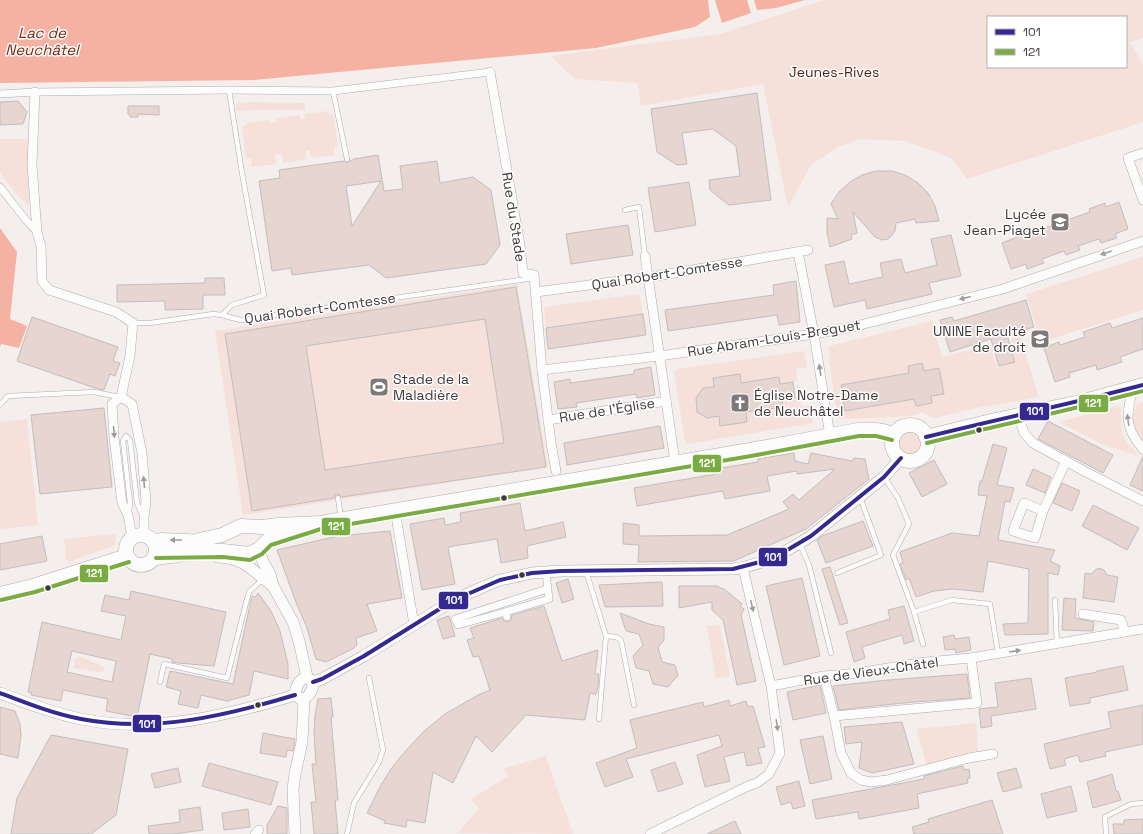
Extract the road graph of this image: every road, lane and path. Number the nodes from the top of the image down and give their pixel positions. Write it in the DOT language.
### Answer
graph roads {
  1 [pos="490,72"];
  2 [pos="230,90"];
  3 [pos="334,91"];
  4 [pos="35,92"];
  5 [pos="0,94"];
  6 [pos="1143,153"];
  7 [pos="347,159"];
  8 [pos="0,187"];
  9 [pos="1143,200"];
  10 [pos="625,210"];
  11 [pos="37,232"];
  12 [pos="1143,241"];
  13 [pos="808,250"];
  14 [pos="798,252"];
  15 [pos="645,256"];
  16 [pos="648,277"];
  17 [pos="535,278"];
  18 [pos="536,292"];
  19 [pos="222,315"];
  20 [pos="133,323"];
  21 [pos="814,334"];
  22 [pos="659,356"];
  23 [pos="542,370"];
  24 [pos="1138,387"];
  25 [pos="121,397"];
  26 [pos="666,401"];
  27 [pos="0,405"];
  28 [pos="1018,415"];
  29 [pos="548,420"];
  30 [pos="894,435"];
  31 [pos="830,436"];
  32 [pos="926,437"];
  33 [pos="1143,449"];
  34 [pos="901,458"];
  35 [pos="675,462"];
  36 [pos="1066,462"];
  37 [pos="556,471"];
  38 [pos="884,477"];
  39 [pos="860,497"];
  40 [pos="338,498"];
  41 [pos="1143,501"];
  42 [pos="395,510"];
  43 [pos="1043,511"];
  44 [pos="128,515"];
  45 [pos="144,517"];
  46 [pos="341,519"];
  47 [pos="320,523"];
  48 [pos="199,540"];
  49 [pos="800,544"];
  50 [pos="148,546"];
  51 [pos="259,549"];
  52 [pos="211,551"];
  53 [pos="127,556"];
  54 [pos="185,557"];
  55 [pos="743,568"];
  56 [pos="586,571"];
  57 [pos="546,572"];
  58 [pos="838,573"];
  59 [pos="263,579"];
  60 [pos="273,586"];
  61 [pos="547,589"];
  62 [pos="0,594"];
  63 [pos="1055,600"];
  64 [pos="914,612"];
  65 [pos="1084,614"];
  66 [pos="414,625"];
  67 [pos="1143,629"];
  68 [pos="1125,632"];
  69 [pos="606,636"];
  70 [pos="923,644"];
  71 [pos="1057,644"];
  72 [pos="831,653"];
  73 [pos="998,653"];
  74 [pos="971,658"];
  75 [pos="824,676"];
  76 [pos="369,678"];
  77 [pos="310,680"];
  78 [pos="160,682"];
  79 [pos="771,686"];
  80 [pos="0,693"];
  81 [pos="300,697"];
  82 [pos="634,705"];
  83 [pos="834,716"];
  84 [pos="598,719"];
  85 [pos="993,754"];
  86 [pos="1143,803"];
  87 [pos="295,834"];
  88 [pos="347,834"];
  89 [pos="650,834"];
  90 [pos="1106,834"];
  1 -- 3 [label="street"];
  1 -- 17 [label="street, Rue du Stade"];
  2 -- 3 [label="street"];
  2 -- 4 [label="street"];
  2 -- 19 [label="lane"];
  3 -- 7 [label="lane"];
  4 -- 5 [label="street"];
  4 -- 11 [label="street"];
  6 -- 9 [label="street"];
  8 -- 11 [label="street"];
  10 -- 15 [label="lane"];
  11 -- 20 [label="street"];
  12 -- 21 [label="street, Rue Abram-Louis-Breguet, one-way"];
  13 -- 14 [label="street, Quai Robert-Comtesse"];
  14 -- 16 [label="street, Quai Robert-Comtesse"];
  14 -- 21 [label="street"];
  15 -- 16 [label="street"];
  16 -- 18 [label="street, Quai Robert-Comtesse"];
  16 -- 22 [label="street"];
  17 -- 18 [label="street, Rue du Stade"];
  17 -- 19 [label="lane, Quai Robert-Comtesse"];
  18 -- 23 [label="street, Rue du Stade"];
  19 -- 20 [label="lane, Quai Robert-Comtesse"];
  20 -- 25 [label="street"];
  21 -- 22 [label="street, Rue Abram-Louis-Breguet"];
  31 -- 21 [label="street, one-way"];
  22 -- 23 [label="street, Rue Abram-Louis-Breguet"];
  22 -- 26 [label="street"];
  23 -- 29 [label="street, Rue du Stade"];
  24 -- 28 [label="main road"];
  33 -- 24 [label="street, one-way"];
  25 -- 27 [label="lane"];
  25 -- 44 [label="street, one-way"];
  45 -- 25 [label="street, one-way"];
  26 -- 29 [label="street, Rue de l'Église"];
  26 -- 35 [label="street"];
  28 -- 32 [label="main road"];
  28 -- 36 [label="street"];
  29 -- 37 [label="street, Rue du Stade"];
  30 -- 31 [label="main road"];
  30 -- 32 [label="main road"];
  30 -- 34 [label="main road"];
  31 -- 35 [label="main road"];
  32 -- 34 [label="main road"];
  34 -- 38 [label="street"];
  35 -- 42 [label="main road"];
  36 -- 41 [label="street"];
  36 -- 43 [label="street"];
  38 -- 39 [label="street"];
  38 -- 64 [label="lane"];
  39 -- 49 [label="street"];
  39 -- 58 [label="lane"];
  40 -- 46 [label="lane"];
  42 -- 46 [label="main road"];
  42 -- 66 [label="street"];
  44 -- 45 [label="lane"];
  44 -- 50 [label="street"];
  45 -- 50 [label="street"];
  46 -- 47 [label="main road"];
  47 -- 48 [label="main road"];
  47 -- 51 [label="main road"];
  48 -- 50 [label="main road, one-way"];
  48 -- 51 [label="main road"];
  49 -- 55 [label="street"];
  49 -- 72 [label="lane"];
  50 -- 52 [label="main road"];
  50 -- 53 [label="main road"];
  50 -- 53 [label="main road"];
  50 -- 54 [label="street"];
  51 -- 52 [label="main road"];
  51 -- 60 [label="street"];
  52 -- 54 [label="street"];
  53 -- 62 [label="main road"];
  54 -- 59 [label="street"];
  55 -- 56 [label="street"];
  55 -- 79 [label="street, one-way"];
  56 -- 57 [label="street"];
  56 -- 69 [label="lane"];
  57 -- 61 [label="street"];
  57 -- 66 [label="street"];
  59 -- 60 [label="street"];
  59 -- 78 [label="lane"];
  60 -- 77 [label="street"];
  61 -- 61 [label="street"];
  63 -- 71 [label="lane"];
  64 -- 70 [label="lane"];
  64 -- 73 [label="lane"];
  65 -- 68 [label="street"];
  66 -- 77 [label="street"];
  67 -- 68 [label="street, Rue de Vieux-Châtel"];
  68 -- 71 [label="street, Rue de Vieux-Châtel"];
  69 -- 82 [label="lane"];
  69 -- 84 [label="lane"];
  73 -- 71 [label="street, Rue de Vieux-Châtel, one-way"];
  73 -- 74 [label="street, Rue de Vieux-Châtel"];
  74 -- 75 [label="street, Rue de Vieux-Châtel"];
  74 -- 83 [label="street"];
  75 -- 79 [label="street, Rue de Vieux-Châtel"];
  75 -- 83 [label="street"];
  76 -- 88 [label="lane"];
  77 -- 81 [label="street"];
  79 -- 89 [label="street, one-way"];
  80 -- 81 [label="street"];
  81 -- 87 [label="street"];
  83 -- 85 [label="street"];
  86 -- 90 [label="lane"];
}
